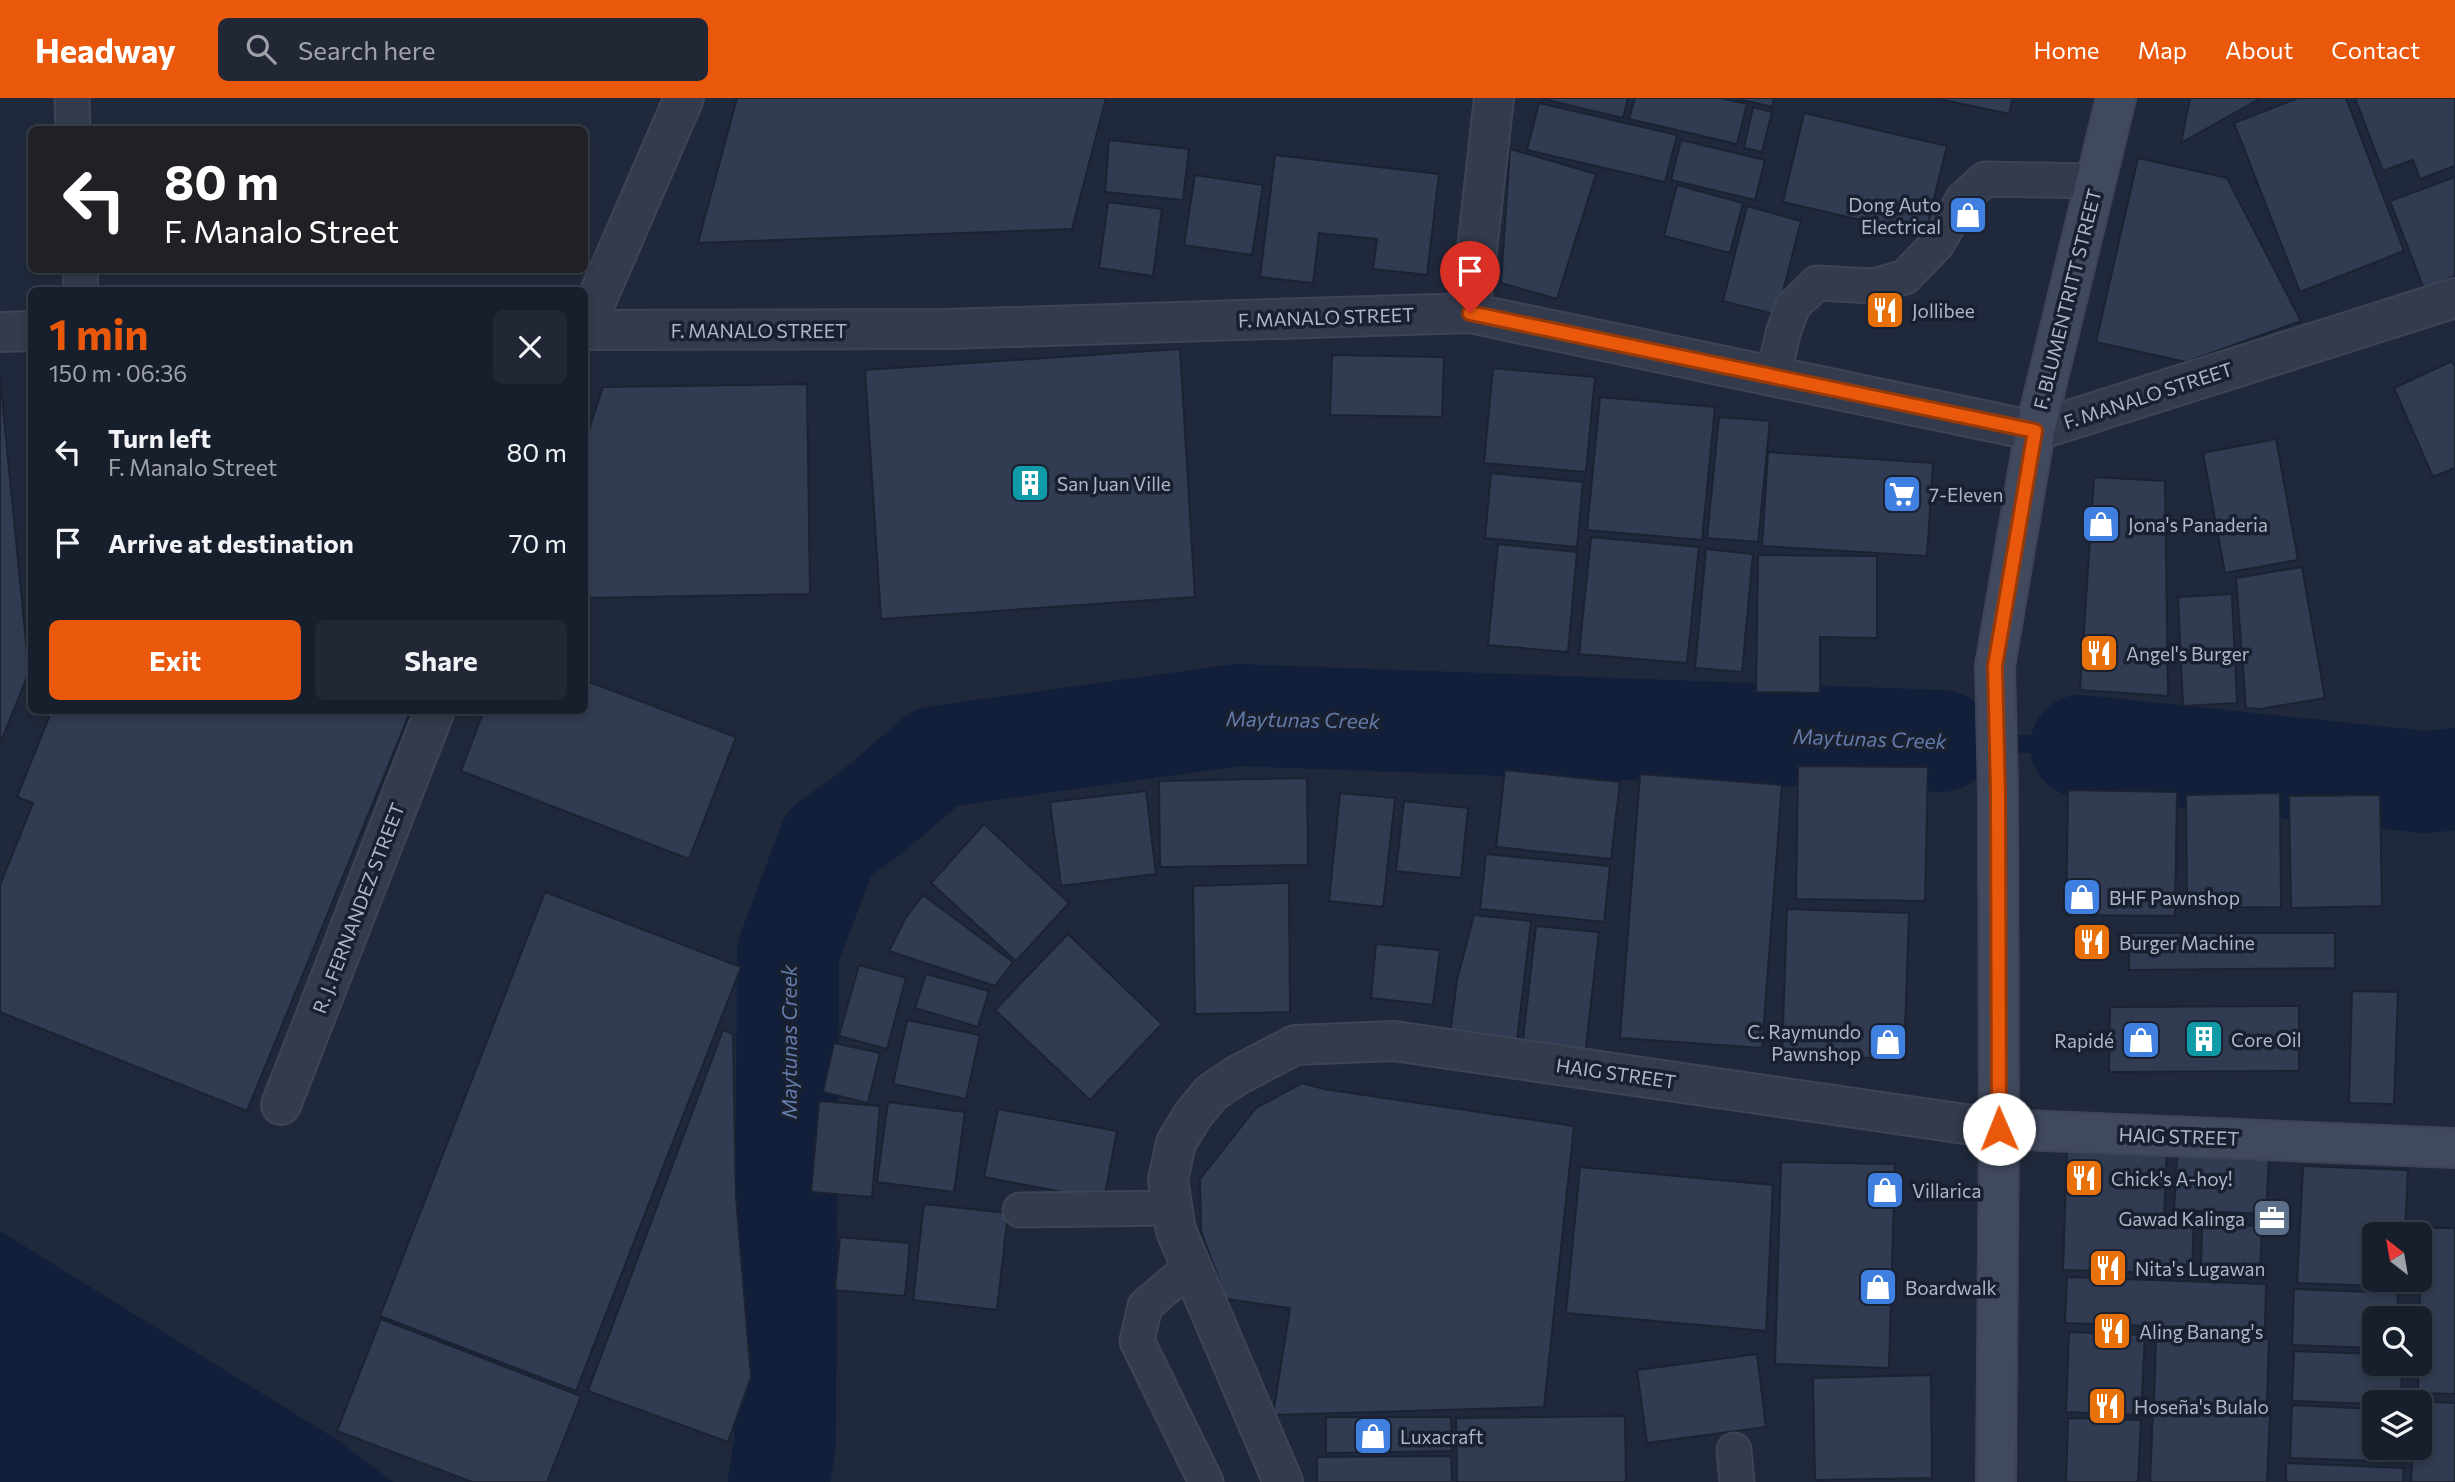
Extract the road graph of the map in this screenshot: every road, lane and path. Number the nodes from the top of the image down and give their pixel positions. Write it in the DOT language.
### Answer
graph roads {
  1 [pos="72,98"];
  2 [pos="683,98"];
  3 [pos="1494,98"];
  4 [pos="2116,98"];
  5 [pos="73,126"];
  6 [pos="2096,181"];
  7 [pos="2455,298"];
  8 [pos="1470,313"];
  9 [pos="588,321"];
  10 [pos="588,330"];
  11 [pos="28,331"];
  12 [pos="0,332"];
  13 [pos="1773,376"];
  14 [pos="2035,431"];
  15 [pos="433,714"];
  16 [pos="281,1105"];
  17 [pos="1999,1129"];
  18 [pos="2455,1148"];
  19 [pos="1173,1208"];
  20 [pos="1020,1210"];
  21 [pos="1192,1266"];
  22 [pos="1206,1482"];
  23 [pos="1283,1482"];
  24 [pos="1996,1482"];
  1 -- 5 [label="lane"];
  2 -- 9 [label="street"];
  3 -- 8 [label="street"];
  4 -- 6 [label="main road, F. BLUMENTRITT STREET"];
  6 -- 13 [label="lane"];
  6 -- 14 [label="main road, F. BLUMENTRITT STREET"];
  7 -- 14 [label="street, F. MANALO STREET"];
  8 -- 10 [label="street, F. MANALO STREET"];
  8 -- 13 [label="street, F. MANALO STREET"];
  11 -- 12 [label="street"];
  13 -- 14 [label="street, F. MANALO STREET"];
  14 -- 17 [label="main road, F. BLUMENTRITT STREET"];
  15 -- 16 [label="street, R. J. FERNANDEZ STREET"];
  17 -- 18 [label="main road, HAIG STREET"];
  17 -- 19 [label="street, HAIG STREET"];
  17 -- 24 [label="main road, F. BLUMENTRITT STREET"];
  19 -- 20 [label="lane"];
  19 -- 21 [label="street, HAIG STREET"];
  21 -- 22 [label="lane"];
  21 -- 23 [label="street, HAIG STREET"];
}
